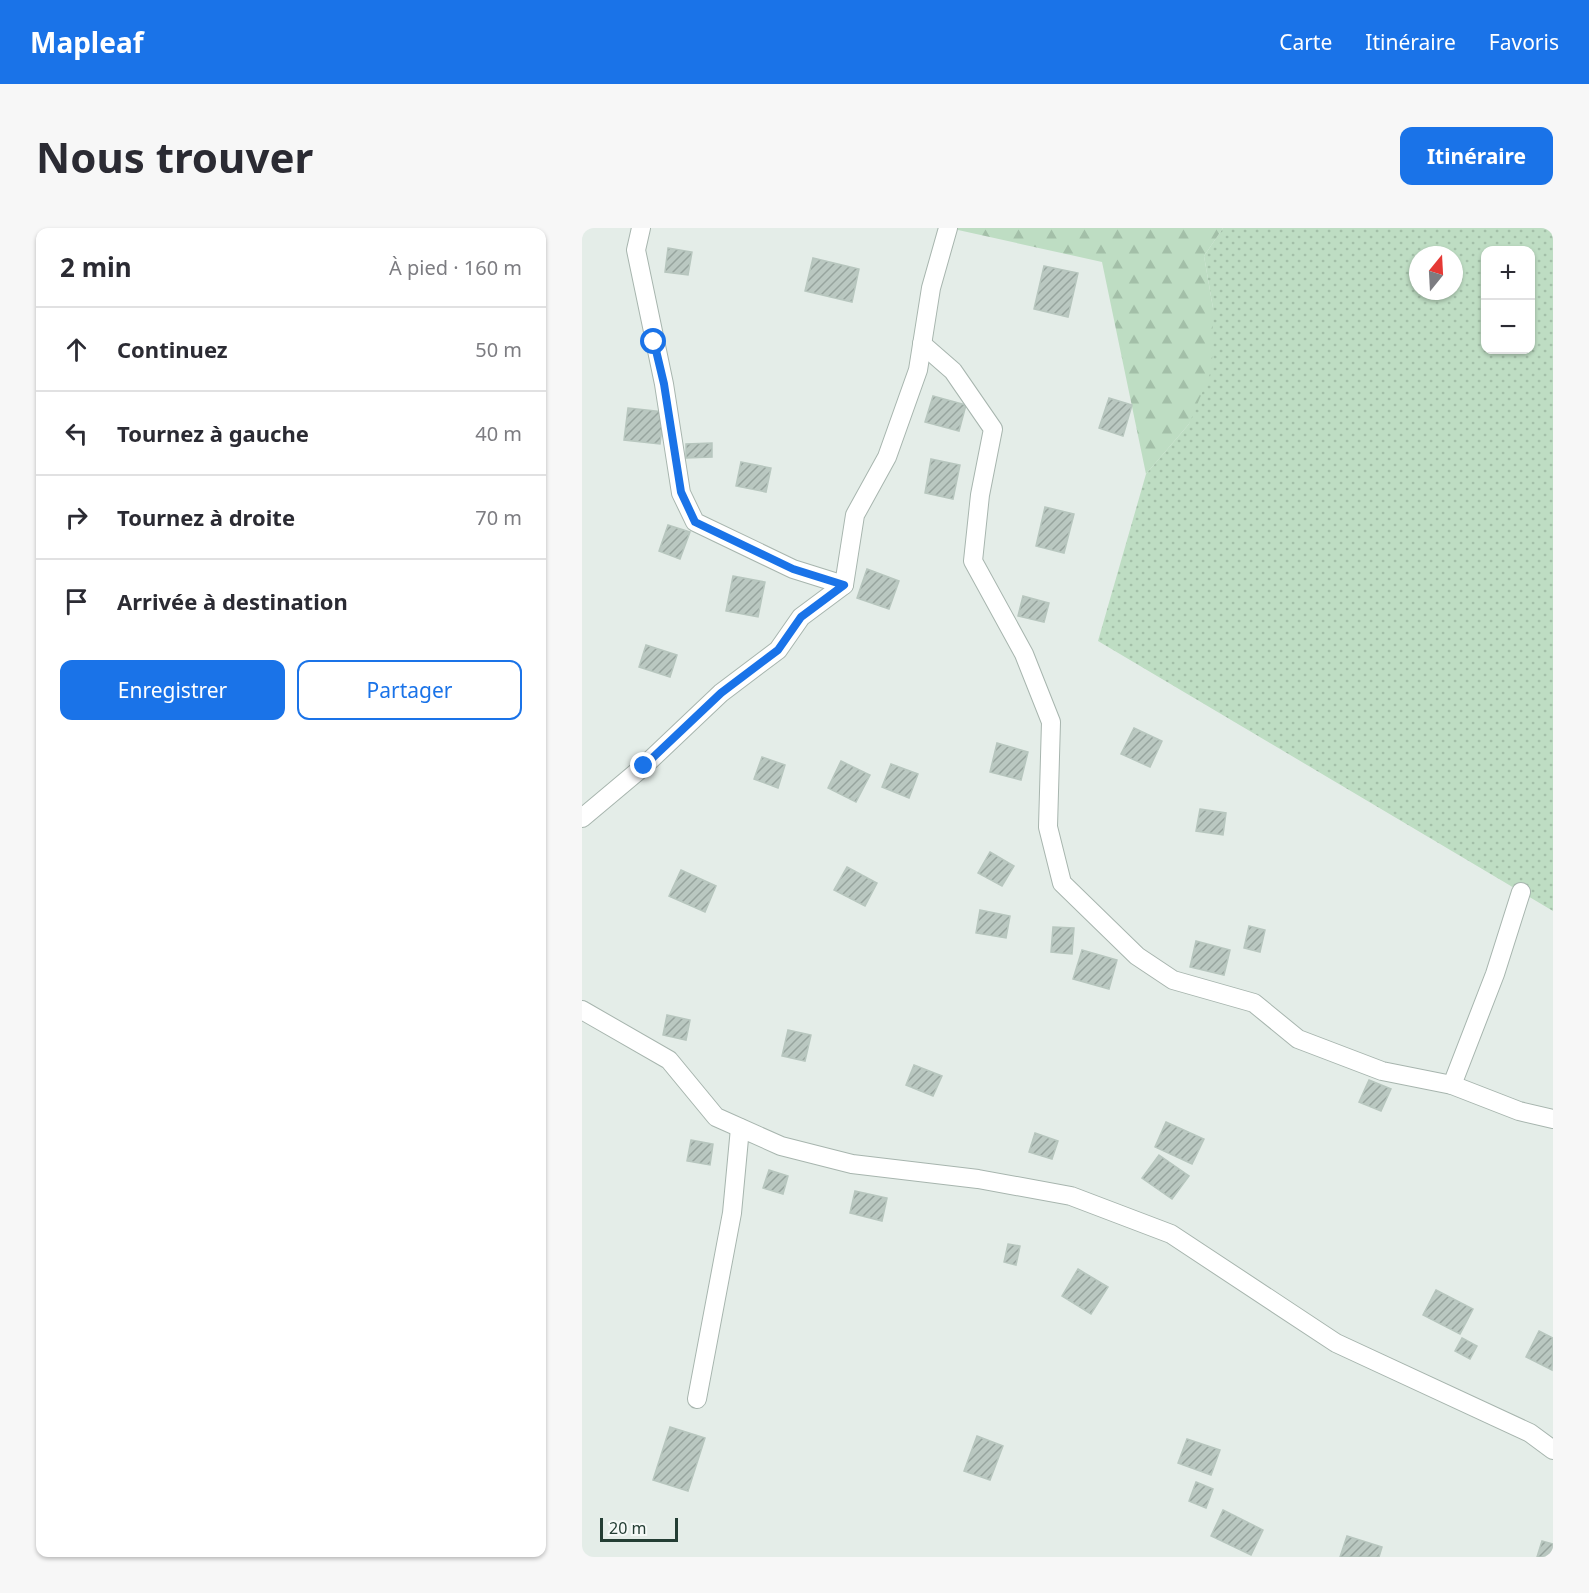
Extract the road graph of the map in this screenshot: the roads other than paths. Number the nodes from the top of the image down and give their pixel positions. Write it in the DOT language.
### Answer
graph roads {
  1 [pos="641,228"];
  2 [pos="948,228"];
  3 [pos="922,344"];
  4 [pos="844,585"];
  5 [pos="582,818"];
  6 [pos="1521,892"];
  7 [pos="582,1010"];
  8 [pos="1452,1085"];
  9 [pos="1553,1119"];
  10 [pos="740,1128"];
  11 [pos="697,1399"];
  12 [pos="1553,1450"];
  1 -- 4 [label="street"];
  2 -- 3 [label="street"];
  3 -- 4 [label="street"];
  3 -- 8 [label="street"];
  4 -- 5 [label="street"];
  6 -- 8 [label="street"];
  7 -- 10 [label="street"];
  8 -- 9 [label="street"];
  10 -- 11 [label="street"];
  10 -- 12 [label="street"];
}
